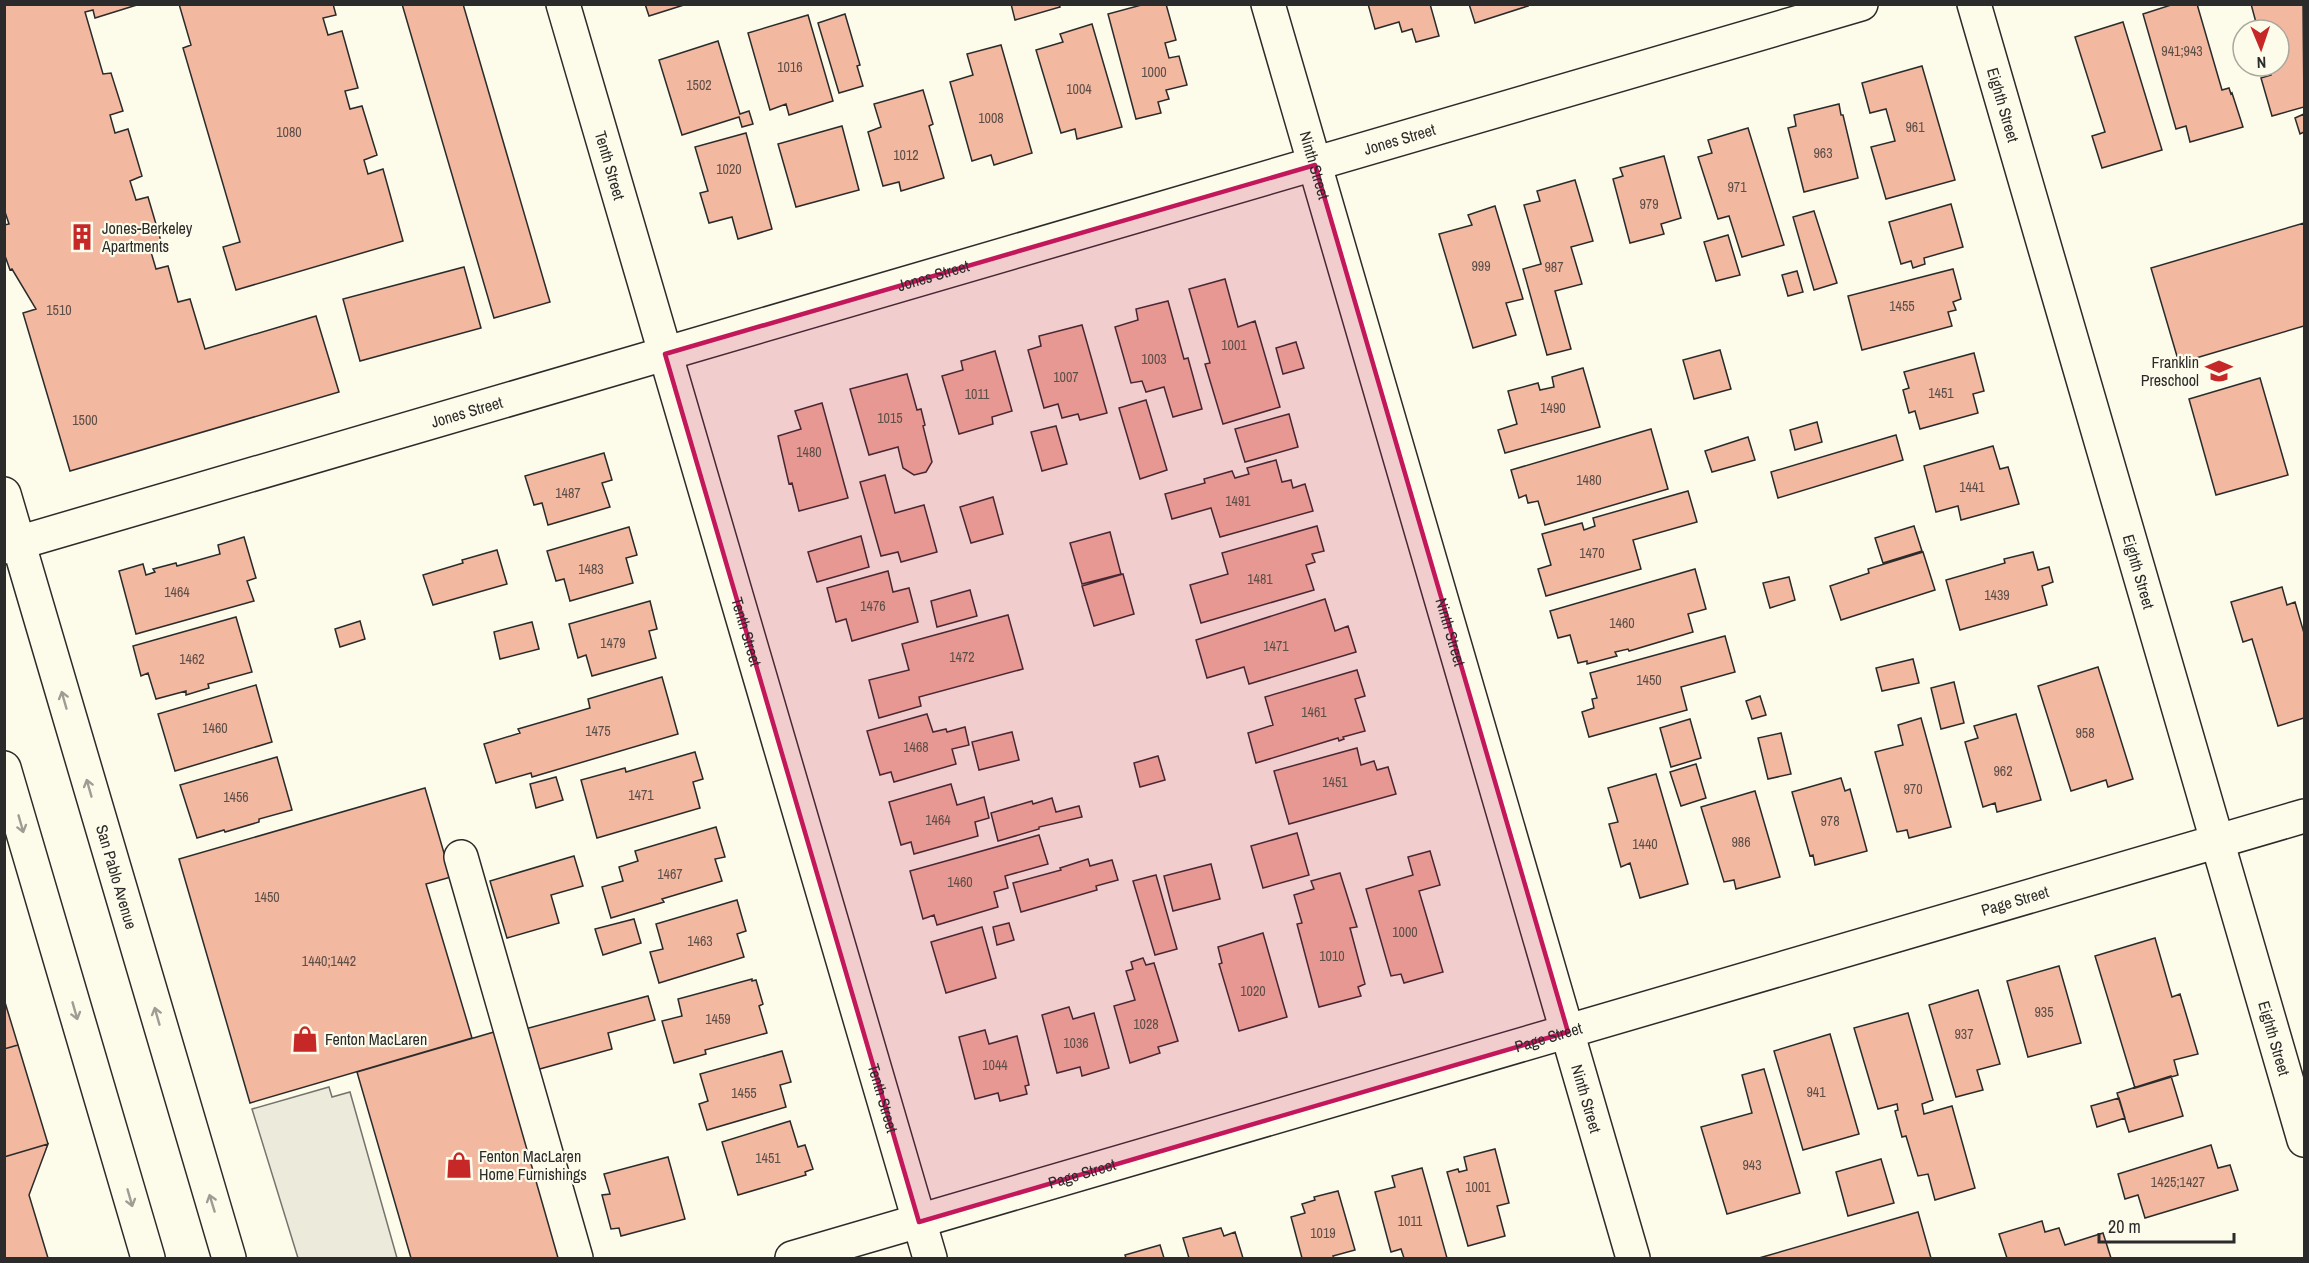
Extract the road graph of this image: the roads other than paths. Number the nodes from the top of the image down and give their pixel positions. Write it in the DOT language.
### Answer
graph roads {
  1 [pos="563,4"];
  2 [pos="1268,4"];
  3 [pos="1861,4"];
  4 [pos="1974,4"];
  5 [pos="1315,165"];
  6 [pos="665,354"];
  7 [pos="4,494"];
  8 [pos="11,545"];
  9 [pos="4,768"];
  10 [pos="2304,816"];
  11 [pos="2219,840"];
  12 [pos="461,857"];
  13 [pos="1568,1032"];
  14 [pos="2304,1140"];
  15 [pos="919,1222"];
  16 [pos="148,1258"];
  17 [pos="229,1258"];
  18 [pos="576,1258"];
  19 [pos="792,1258"];
  20 [pos="930,1258"];
  21 [pos="1633,1258"];
  1 -- 6 [label="street, Tenth Street"];
  2 -- 5 [label="street, Ninth Street"];
  3 -- 5 [label="street, Jones Street"];
  4 -- 11 [label="street, Eighth Street"];
  5 -- 6 [label="street, Jones Street"];
  5 -- 13 [label="street, Ninth Street"];
  6 -- 8 [label="street, Jones Street"];
  6 -- 15 [label="street, Tenth Street"];
  7 -- 8 [label="street, San Pablo Avenue"];
  17 -- 8 [label="street, San Pablo Avenue, one-way"];
  9 -- 16 [label="street, one-way"];
  10 -- 11 [label="street, Page Street"];
  11 -- 13 [label="street, Page Street"];
  11 -- 14 [label="street, Eighth Street"];
  12 -- 18 [label="street"];
  13 -- 15 [label="street, Page Street"];
  13 -- 21 [label="street, Ninth Street"];
  15 -- 19 [label="street, Page Street"];
  15 -- 20 [label="street, Tenth Street"];
}
